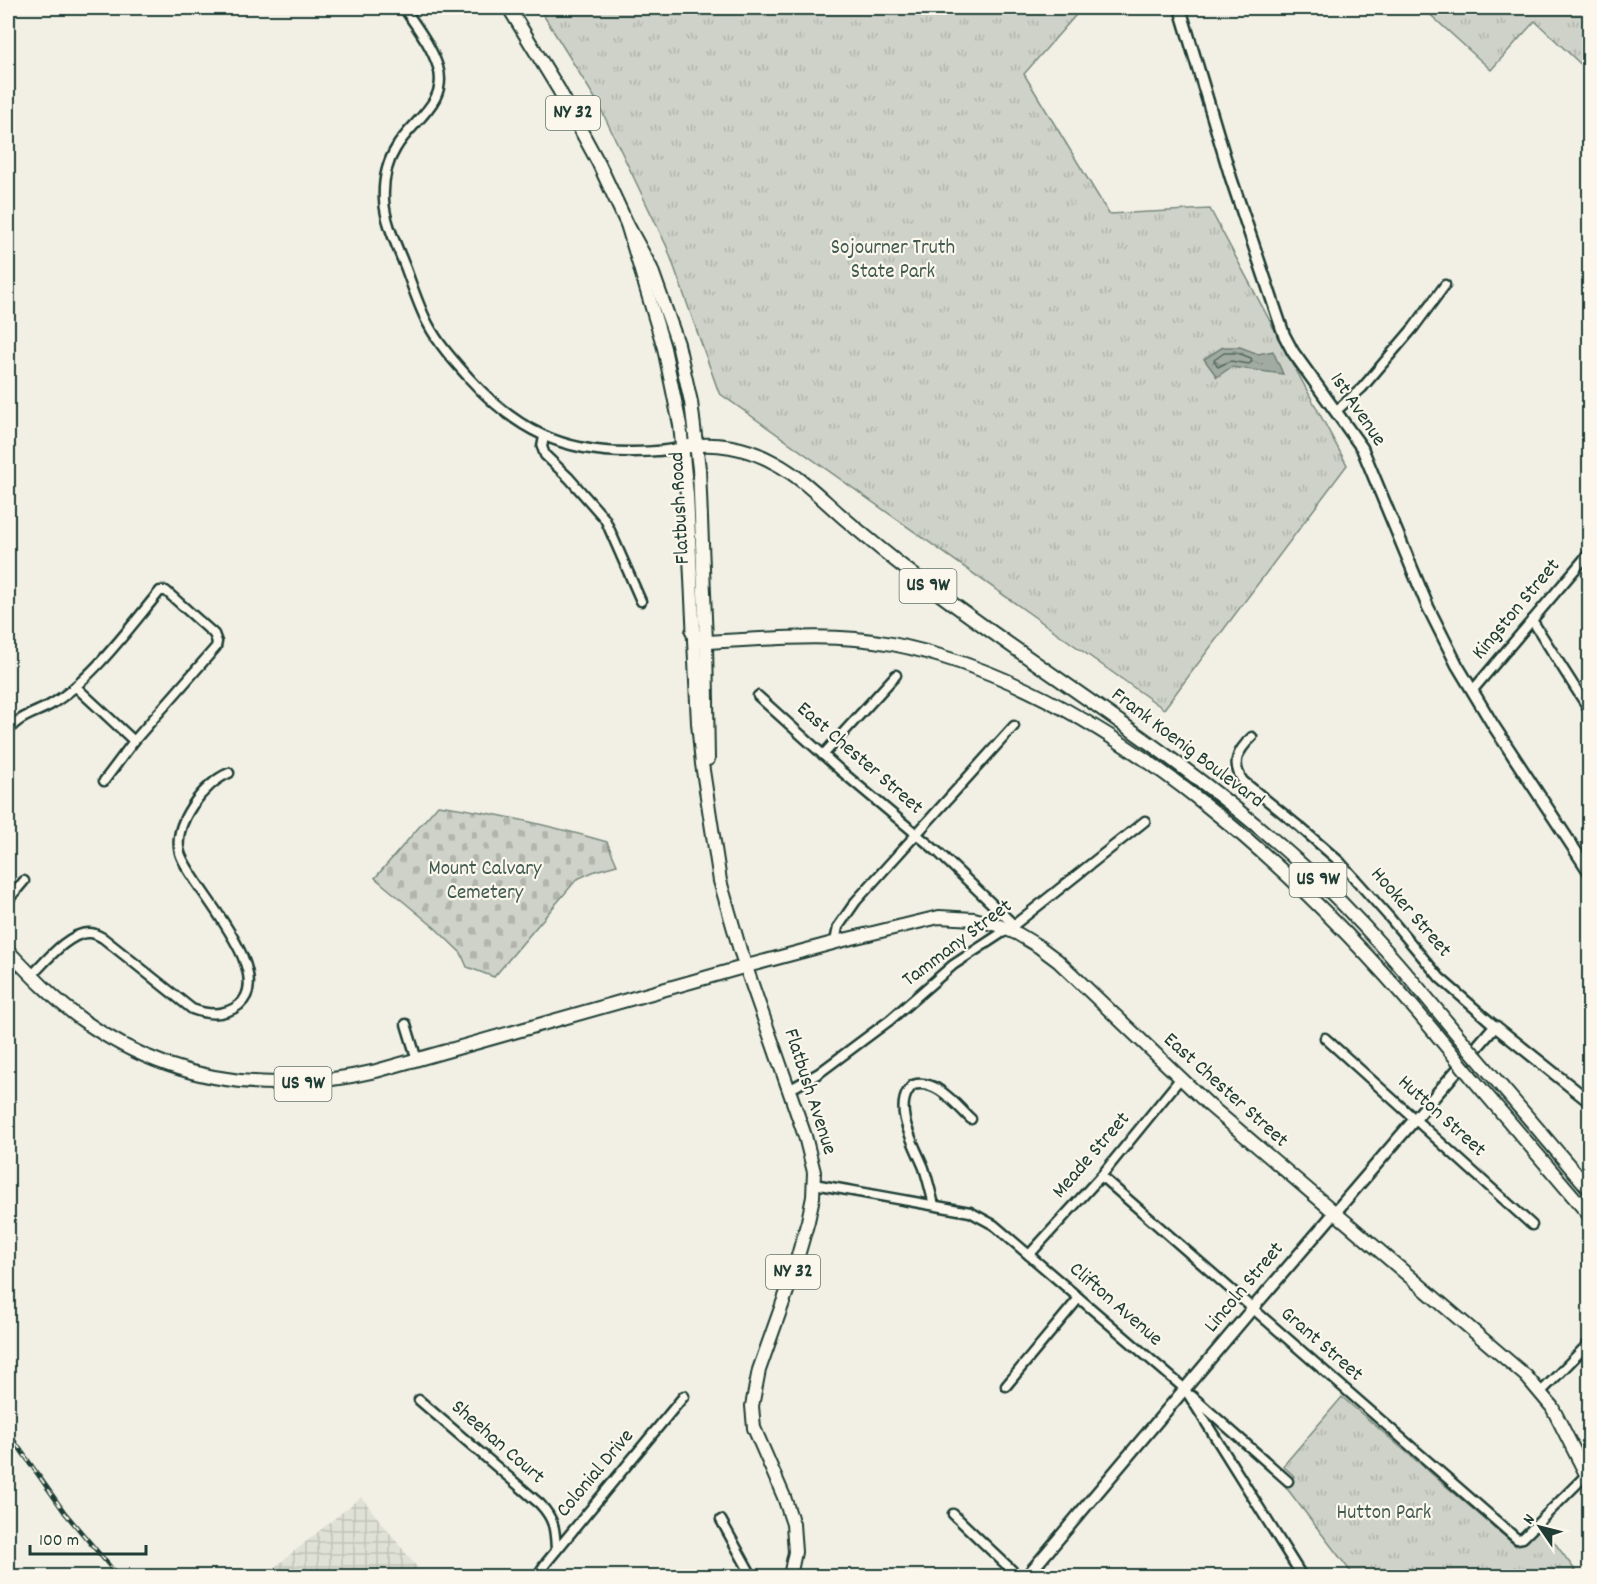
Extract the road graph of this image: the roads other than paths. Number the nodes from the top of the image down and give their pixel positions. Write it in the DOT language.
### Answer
graph roads {
  1 [pos="404,8"];
  2 [pos="509,8"];
  3 [pos="1180,8"];
  4 [pos="627,224"];
  5 [pos="1445,285"];
  6 [pos="1336,411"];
  7 [pos="544,437"];
  8 [pos="697,444"];
  9 [pos="683,447"];
  10 [pos="1588,556"];
  11 [pos="640,601"];
  12 [pos="1532,620"];
  13 [pos="692,632"];
  14 [pos="706,642"];
  15 [pos="896,675"];
  16 [pos="76,687"];
  17 [pos="1472,691"];
  18 [pos="758,696"];
  19 [pos="1590,711"];
  20 [pos="1014,726"];
  21 [pos="8,732"];
  22 [pos="1252,737"];
  23 [pos="134,741"];
  24 [pos="823,755"];
  25 [pos="229,773"];
  26 [pos="104,782"];
  27 [pos="709,803"];
  28 [pos="1145,821"];
  29 [pos="916,833"];
  30 [pos="1590,873"];
  31 [pos="24,881"];
  32 [pos="724,897"];
  33 [pos="8,900"];
  34 [pos="1011,927"];
  35 [pos="835,942"];
  36 [pos="8,951"];
  37 [pos="747,966"];
  38 [pos="32,975"];
  39 [pos="406,1024"];
  40 [pos="1495,1026"];
  41 [pos="1325,1038"];
  42 [pos="417,1060"];
  43 [pos="1180,1079"];
  44 [pos="789,1090"];
  45 [pos="1590,1102"];
  46 [pos="1415,1118"];
  47 [pos="971,1119"];
  48 [pos="1101,1176"];
  49 [pos="814,1184"];
  50 [pos="1590,1190"];
  51 [pos="934,1205"];
  52 [pos="1335,1212"];
  53 [pos="1590,1216"];
  54 [pos="1532,1225"];
  55 [pos="1029,1255"];
  56 [pos="1079,1298"];
  57 [pos="1252,1309"];
  58 [pos="1590,1342"];
  59 [pos="1006,1386"];
  60 [pos="1185,1389"];
  61 [pos="1541,1392"];
  62 [pos="684,1396"];
  63 [pos="419,1400"];
  64 [pos="1588,1478"];
  65 [pos="1288,1481"];
  66 [pos="953,1514"];
  67 [pos="721,1520"];
  68 [pos="556,1550"];
  69 [pos="537,1576"];
  70 [pos="752,1576"];
  71 [pos="790,1576"];
  72 [pos="1018,1576"];
  73 [pos="1027,1576"];
  74 [pos="1302,1576"];
  1 -- 7 [label="street"];
  2 -- 4 [label="main road, Flatbush Road / NY 32"];
  3 -- 6 [label="street, 1st Avenue"];
  4 -- 8 [label="main road, Flatbush Road / NY 32"];
  4 -- 9 [label="main road, Flatbush Road / NY 32"];
  5 -- 6 [label="street"];
  6 -- 17 [label="street, 1st Avenue"];
  7 -- 9 [label="street"];
  7 -- 11 [label="street"];
  8 -- 9 [label="main road, Frank Koenig Boulevard / US 9W"];
  8 -- 14 [label="main road, Flatbush Road / NY 32"];
  8 -- 50 [label="main road, Frank Koenig Boulevard / US 9W, bridge"];
  9 -- 13 [label="main road, Flatbush Road"];
  10 -- 12 [label="street, Kingston Street"];
  12 -- 17 [label="street, Kingston Street"];
  12 -- 19 [label="street"];
  13 -- 14 [label="main road"];
  13 -- 27 [label="main road, Flatbush Road"];
  14 -- 27 [label="main road, Flatbush Road"];
  14 -- 53 [label="main road, Frank Koenig Boulevard / US 9W, bridge"];
  15 -- 24 [label="street"];
  16 -- 21 [label="street"];
  16 -- 23 [label="street"];
  16 -- 23 [label="street"];
  17 -- 30 [label="street, 1st Avenue"];
  18 -- 24 [label="street, East Chester Street"];
  20 -- 29 [label="street"];
  22 -- 40 [label="street, Hooker Street"];
  23 -- 26 [label="street"];
  24 -- 29 [label="street, East Chester Street"];
  25 -- 38 [label="street"];
  27 -- 32 [label="main road, Flatbush Road"];
  28 -- 34 [label="street, Tammany Street"];
  29 -- 34 [label="street, East Chester Street"];
  29 -- 35 [label="street"];
  31 -- 33 [label="street"];
  32 -- 37 [label="main road, Flatbush Avenue"];
  34 -- 35 [label="main road, East Chester Street"];
  34 -- 43 [label="main road, East Chester Street"];
  34 -- 44 [label="street, Tammany Street"];
  35 -- 37 [label="main road, East Chester Street"];
  36 -- 38 [label="main road, US 9W"];
  37 -- 42 [label="main road, US 9W"];
  37 -- 44 [label="main road, Flatbush Avenue / NY 32"];
  38 -- 42 [label="main road, US 9W"];
  39 -- 42 [label="street"];
  40 -- 45 [label="street, Hooker Street"];
  40 -- 46 [label="street, Lincoln Street"];
  41 -- 46 [label="street, Hutton Street"];
  43 -- 48 [label="street, Meade Street"];
  43 -- 52 [label="main road, East Chester Street"];
  44 -- 49 [label="main road, Flatbush Avenue / NY 32"];
  46 -- 52 [label="street, Lincoln Street"];
  46 -- 54 [label="street, Hutton Street"];
  47 -- 51 [label="street"];
  48 -- 55 [label="street, Meade Street"];
  48 -- 57 [label="street, Grant Street"];
  49 -- 51 [label="street, Clifton Avenue"];
  49 -- 71 [label="main road, Flatbush Avenue / NY 32"];
  51 -- 55 [label="street, Clifton Avenue"];
  52 -- 57 [label="street, Lincoln Street"];
  52 -- 61 [label="main road, East Chester Street"];
  55 -- 56 [label="street, Clifton Avenue"];
  56 -- 59 [label="street"];
  56 -- 60 [label="street, Clifton Avenue"];
  57 -- 60 [label="street, Lincoln Street"];
  57 -- 64 [label="street, Grant Street"];
  58 -- 61 [label="street"];
  60 -- 65 [label="street"];
  60 -- 73 [label="street, Lincoln Street"];
  60 -- 74 [label="street, Clifton Avenue"];
  61 -- 64 [label="main road, East Chester Street"];
  62 -- 68 [label="street, Colonial Drive"];
  63 -- 68 [label="street, Sheehan Court"];
  66 -- 72 [label="street"];
  67 -- 70 [label="street"];
  68 -- 69 [label="street, Colonial Drive"];
}
